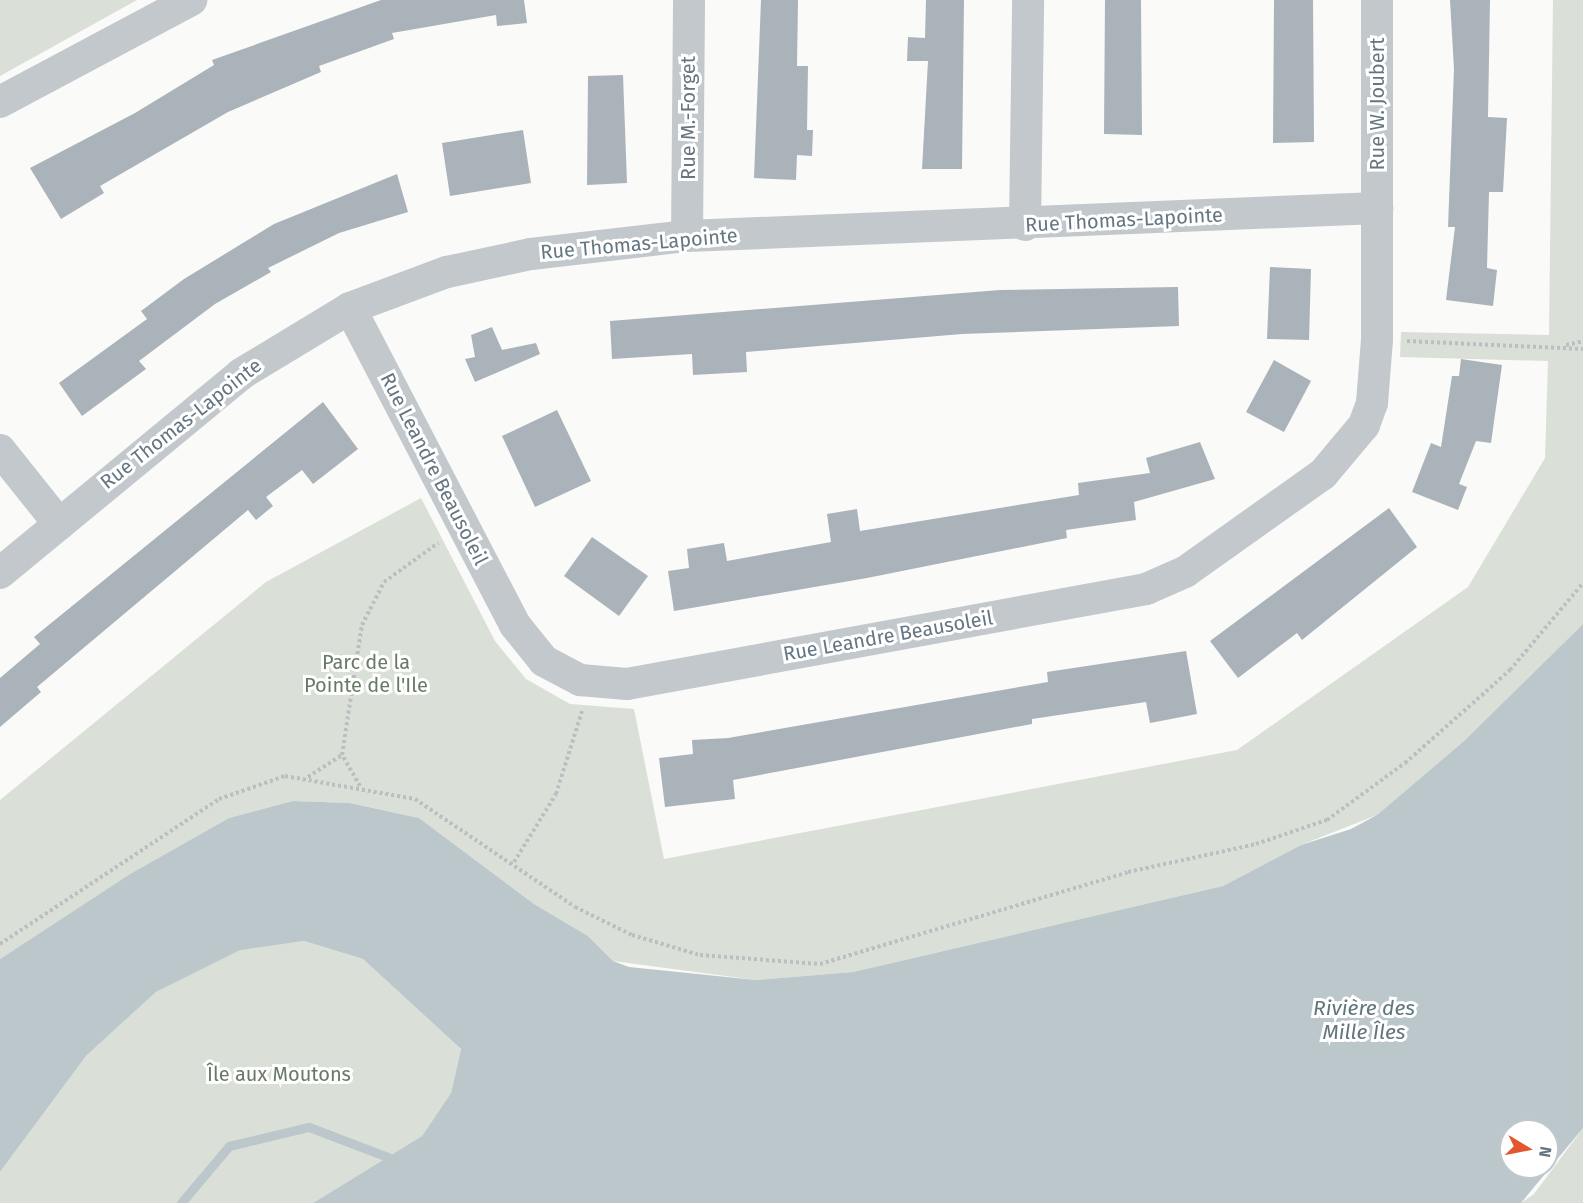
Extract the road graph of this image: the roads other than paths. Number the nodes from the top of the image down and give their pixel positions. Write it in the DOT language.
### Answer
graph roads {
  1 [pos="191,0"];
  2 [pos="689,0"];
  3 [pos="1028,0"];
  4 [pos="1377,0"];
  5 [pos="0,102"];
  6 [pos="1377,208"];
  7 [pos="1025,225"];
  8 [pos="687,236"];
  9 [pos="350,308"];
  10 [pos="0,450"];
  11 [pos="58,524"];
  12 [pos="0,573"];
  1 -- 5 [label="street"];
  2 -- 8 [label="street, Rue M.-Forget"];
  3 -- 7 [label="street"];
  4 -- 6 [label="street, Rue W. Joubert"];
  6 -- 7 [label="street, Rue Thomas-Lapointe"];
  6 -- 9 [label="street, Rue Leandre Beausoleil"];
  7 -- 8 [label="street, Rue Thomas-Lapointe"];
  8 -- 9 [label="street, Rue Thomas-Lapointe"];
  9 -- 11 [label="street, Rue Thomas-Lapointe"];
  10 -- 11 [label="street"];
  11 -- 12 [label="street, Rue Thomas-Lapointe"];
}
